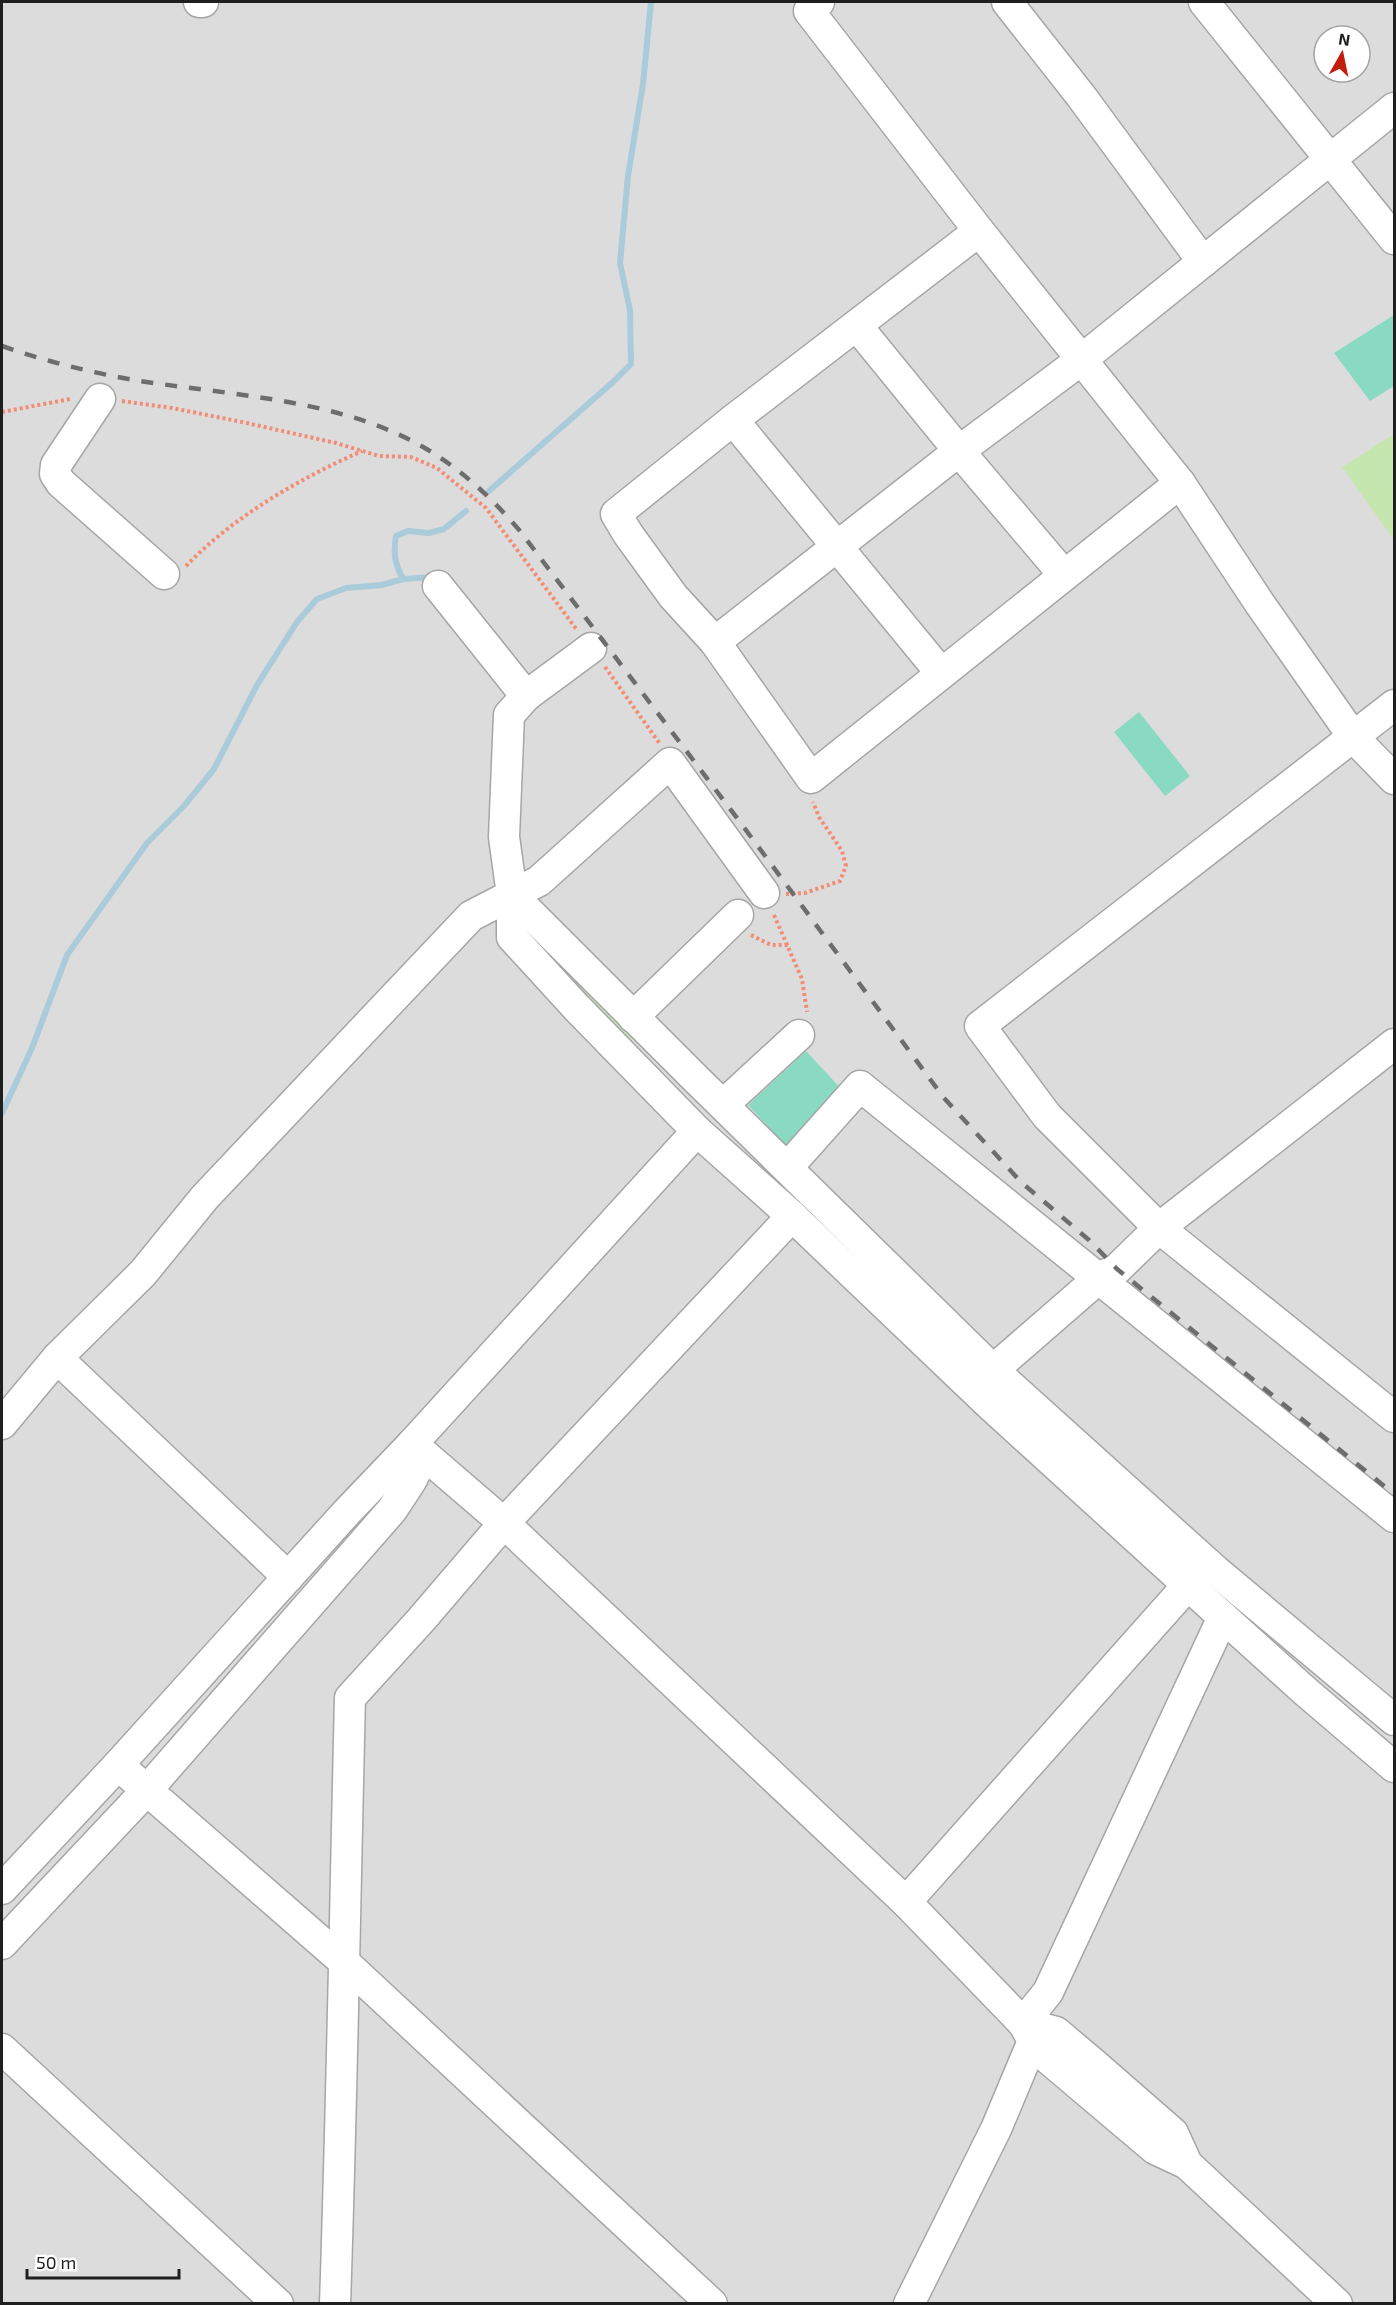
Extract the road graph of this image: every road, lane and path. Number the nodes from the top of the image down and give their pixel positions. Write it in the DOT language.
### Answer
graph roads {
  1 [pos="819,2"];
  2 [pos="1006,2"];
  3 [pos="1204,2"];
  4 [pos="1395,108"];
  5 [pos="1331,157"];
  6 [pos="979,231"];
  7 [pos="1395,239"];
  8 [pos="1203,261"];
  9 [pos="857,326"];
  10 [pos="1081,360"];
  11 [pos="100,399"];
  12 [pos="2,412"];
  13 [pos="734,420"];
  14 [pos="362,451"];
  15 [pos="959,451"];
  16 [pos="1180,483"];
  17 [pos="836,546"];
  18 [pos="164,574"];
  19 [pos="1064,575"];
  20 [pos="438,586"];
  21 [pos="715,642"];
  22 [pos="591,648"];
  23 [pos="941,673"];
  24 [pos="526,696"];
  25 [pos="1395,705"];
  26 [pos="1354,738"];
  27 [pos="670,763"];
  28 [pos="811,778"];
  29 [pos="1395,779"];
  30 [pos="764,893"];
  31 [pos="512,895"];
  32 [pos="734,920"];
  33 [pos="788,945"];
  34 [pos="633,1017"];
  35 [pos="799,1035"];
  36 [pos="1395,1044"];
  37 [pos="723,1105"];
  38 [pos="697,1131"];
  39 [pos="787,1168"];
  40 [pos="792,1216"];
  41 [pos="1160,1228"];
  42 [pos="1099,1278"];
  43 [pos="57,1358"];
  44 [pos="993,1370"];
  45 [pos="1389,1404"];
  46 [pos="2,1424"];
  47 [pos="418,1450"];
  48 [pos="1395,1517"];
  49 [pos="504,1523"];
  50 [pos="288,1577"];
  51 [pos="1188,1585"];
  52 [pos="1223,1617"];
  53 [pos="1395,1720"];
  54 [pos="118,1765"];
  55 [pos="1395,1767"];
  56 [pos="147,1790"];
  57 [pos="2,1889"];
  58 [pos="906,1902"];
  59 [pos="2,1944"];
  60 [pos="343,1961"];
  61 [pos="1028,2032"];
  62 [pos="2,2049"];
  63 [pos="278,2304"];
  64 [pos="334,2304"];
  65 [pos="712,2304"];
  66 [pos="909,2304"];
  67 [pos="1337,2304"];
  1 -- 6 [label="street"];
  2 -- 8 [label="street"];
  3 -- 5 [label="street"];
  4 -- 5 [label="street"];
  5 -- 7 [label="street"];
  5 -- 8 [label="street"];
  6 -- 9 [label="street"];
  6 -- 10 [label="street"];
  8 -- 10 [label="street"];
  9 -- 13 [label="street"];
  9 -- 15 [label="street"];
  10 -- 15 [label="street"];
  10 -- 16 [label="street"];
  11 -- 12 [label="path"];
  11 -- 14 [label="path"];
  11 -- 18 [label="street"];
  13 -- 17 [label="street"];
  13 -- 21 [label="street"];
  14 -- 18 [label="path"];
  14 -- 22 [label="path"];
  15 -- 17 [label="street"];
  15 -- 19 [label="street"];
  16 -- 19 [label="street"];
  16 -- 26 [label="street"];
  17 -- 21 [label="street"];
  17 -- 23 [label="street"];
  19 -- 23 [label="street"];
  20 -- 24 [label="street"];
  21 -- 28 [label="street"];
  22 -- 24 [label="street"];
  22 -- 27 [label="path"];
  23 -- 28 [label="street"];
  24 -- 31 [label="street"];
  25 -- 26 [label="street"];
  26 -- 29 [label="street"];
  26 -- 41 [label="street"];
  27 -- 30 [label="street"];
  27 -- 31 [label="street"];
  28 -- 30 [label="path"];
  30 -- 33 [label="path"];
  31 -- 34 [label="street"];
  31 -- 38 [label="street"];
  31 -- 43 [label="street"];
  32 -- 33 [label="path"];
  32 -- 34 [label="street"];
  33 -- 35 [label="path"];
  34 -- 37 [label="street"];
  35 -- 37 [label="street"];
  36 -- 41 [label="street"];
  37 -- 39 [label="street"];
  38 -- 40 [label="street"];
  38 -- 47 [label="street"];
  39 -- 42 [label="street"];
  39 -- 44 [label="street"];
  40 -- 49 [label="street"];
  40 -- 51 [label="street"];
  41 -- 42 [label="street"];
  41 -- 45 [label="street"];
  42 -- 44 [label="street"];
  42 -- 48 [label="street"];
  43 -- 46 [label="street"];
  43 -- 50 [label="street"];
  44 -- 53 [label="street"];
  47 -- 49 [label="street"];
  47 -- 50 [label="street"];
  47 -- 56 [label="street"];
  49 -- 58 [label="street"];
  49 -- 60 [label="street"];
  50 -- 54 [label="street"];
  51 -- 52 [label="street"];
  51 -- 58 [label="street"];
  52 -- 55 [label="street"];
  52 -- 61 [label="street"];
  54 -- 56 [label="street"];
  54 -- 57 [label="street"];
  56 -- 59 [label="street"];
  56 -- 60 [label="street"];
  58 -- 61 [label="street"];
  60 -- 64 [label="street"];
  60 -- 65 [label="street"];
  61 -- 66 [label="street"];
  61 -- 67 [label="street"];
  62 -- 63 [label="street"];
}
